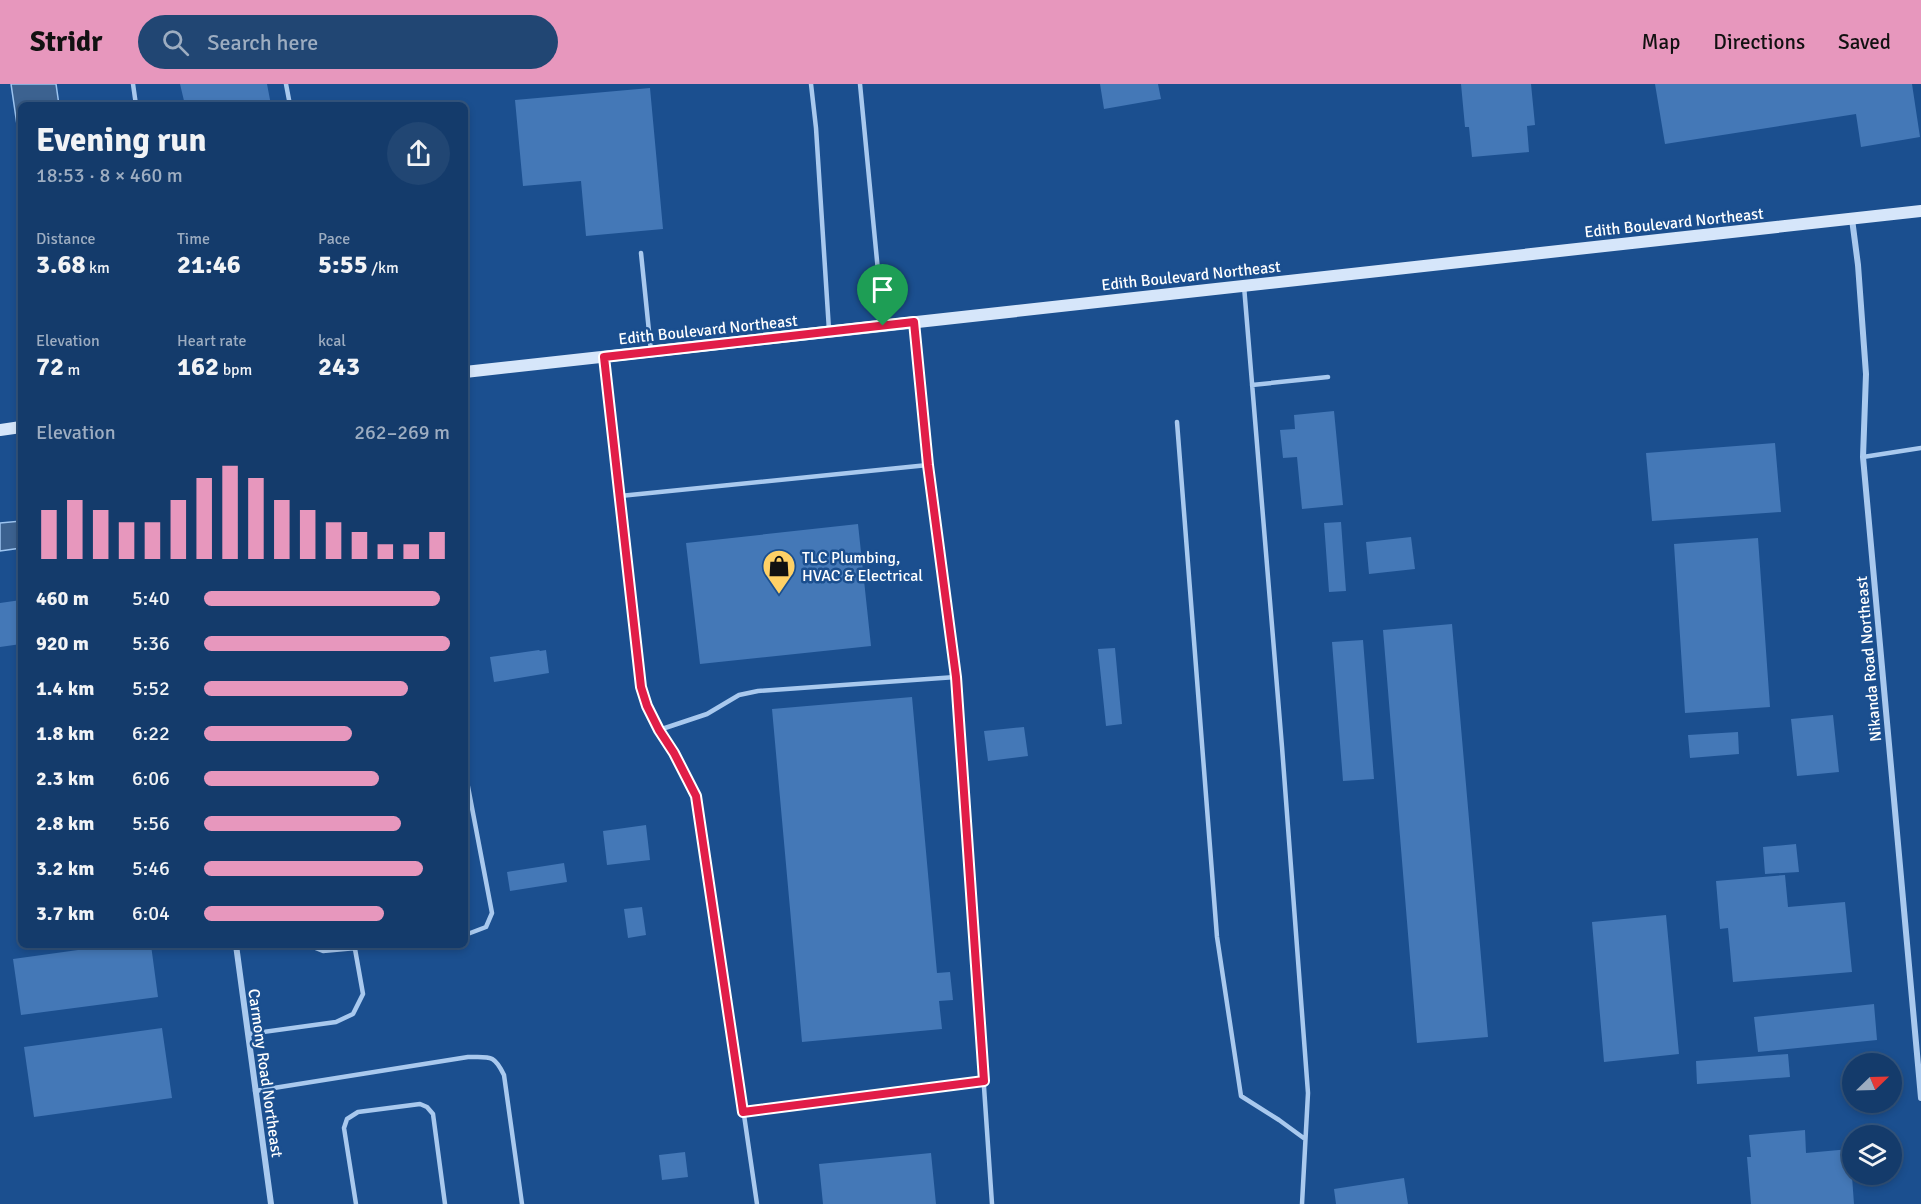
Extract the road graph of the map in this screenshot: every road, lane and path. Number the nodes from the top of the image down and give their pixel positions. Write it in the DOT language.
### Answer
graph roads {
  1 [pos="133,84"];
  2 [pos="286,84"];
  3 [pos="811,84"];
  4 [pos="860,84"];
  5 [pos="136,102"];
  6 [pos="289,102"];
  7 [pos="1921,211"];
  8 [pos="1852,218"];
  9 [pos="641,253"];
  10 [pos="1244,286"];
  11 [pos="914,322"];
  12 [pos="883,326"];
  13 [pos="829,332"];
  14 [pos="651,352"];
  15 [pos="604,357"];
  16 [pos="468,372"];
  17 [pos="1328,377"];
  18 [pos="1252,386"];
  19 [pos="1177,422"];
  20 [pos="18,427"];
  21 [pos="0,430"];
  22 [pos="1921,448"];
  23 [pos="1863,457"];
  24 [pos="928,465"];
  25 [pos="620,496"];
  26 [pos="956,677"];
  27 [pos="659,730"];
  28 [pos="468,787"];
  29 [pos="468,934"];
  30 [pos="236,948"];
  31 [pos="316,948"];
  32 [pos="364,948"];
  33 [pos="356,949"];
  34 [pos="248,1034"];
  35 [pos="984,1081"];
  36 [pos="255,1091"];
  37 [pos="1921,1098"];
  38 [pos="743,1112"];
  39 [pos="1305,1139"];
  40 [pos="270,1204"];
  41 [pos="356,1204"];
  42 [pos="445,1204"];
  43 [pos="522,1204"];
  44 [pos="757,1204"];
  45 [pos="992,1204"];
  46 [pos="1302,1204"];
  1 -- 5 [label="lane"];
  2 -- 6 [label="lane"];
  3 -- 13 [label="lane"];
  4 -- 12 [label="lane"];
  7 -- 8 [label="street, Edith Boulevard Northeast"];
  8 -- 10 [label="street, Edith Boulevard Northeast"];
  8 -- 23 [label="street, Nikanda Road Northeast"];
  9 -- 14 [label="lane"];
  10 -- 11 [label="street, Edith Boulevard Northeast"];
  10 -- 18 [label="lane"];
  11 -- 12 [label="street, Edith Boulevard Northeast"];
  11 -- 24 [label="lane"];
  12 -- 13 [label="street, Edith Boulevard Northeast"];
  13 -- 14 [label="street, Edith Boulevard Northeast"];
  14 -- 15 [label="street, Edith Boulevard Northeast"];
  15 -- 16 [label="street, Edith Boulevard Northeast"];
  15 -- 25 [label="lane"];
  17 -- 18 [label="lane"];
  18 -- 39 [label="lane"];
  19 -- 39 [label="lane"];
  20 -- 21 [label="street"];
  22 -- 23 [label="lane"];
  23 -- 37 [label="street, Nikanda Road Northeast"];
  24 -- 25 [label="lane"];
  24 -- 26 [label="lane"];
  25 -- 27 [label="lane"];
  26 -- 27 [label="lane"];
  26 -- 35 [label="lane"];
  27 -- 38 [label="lane"];
  28 -- 29 [label="lane"];
  30 -- 34 [label="street, Carmony Road Northeast"];
  31 -- 33 [label="lane"];
  32 -- 33 [label="lane"];
  33 -- 34 [label="lane"];
  34 -- 36 [label="street, Carmony Road Northeast"];
  35 -- 38 [label="lane"];
  35 -- 45 [label="lane"];
  36 -- 40 [label="street, Carmony Road Northeast"];
  36 -- 43 [label="lane"];
  38 -- 44 [label="lane"];
  39 -- 46 [label="lane"];
  41 -- 42 [label="lane"];
}
